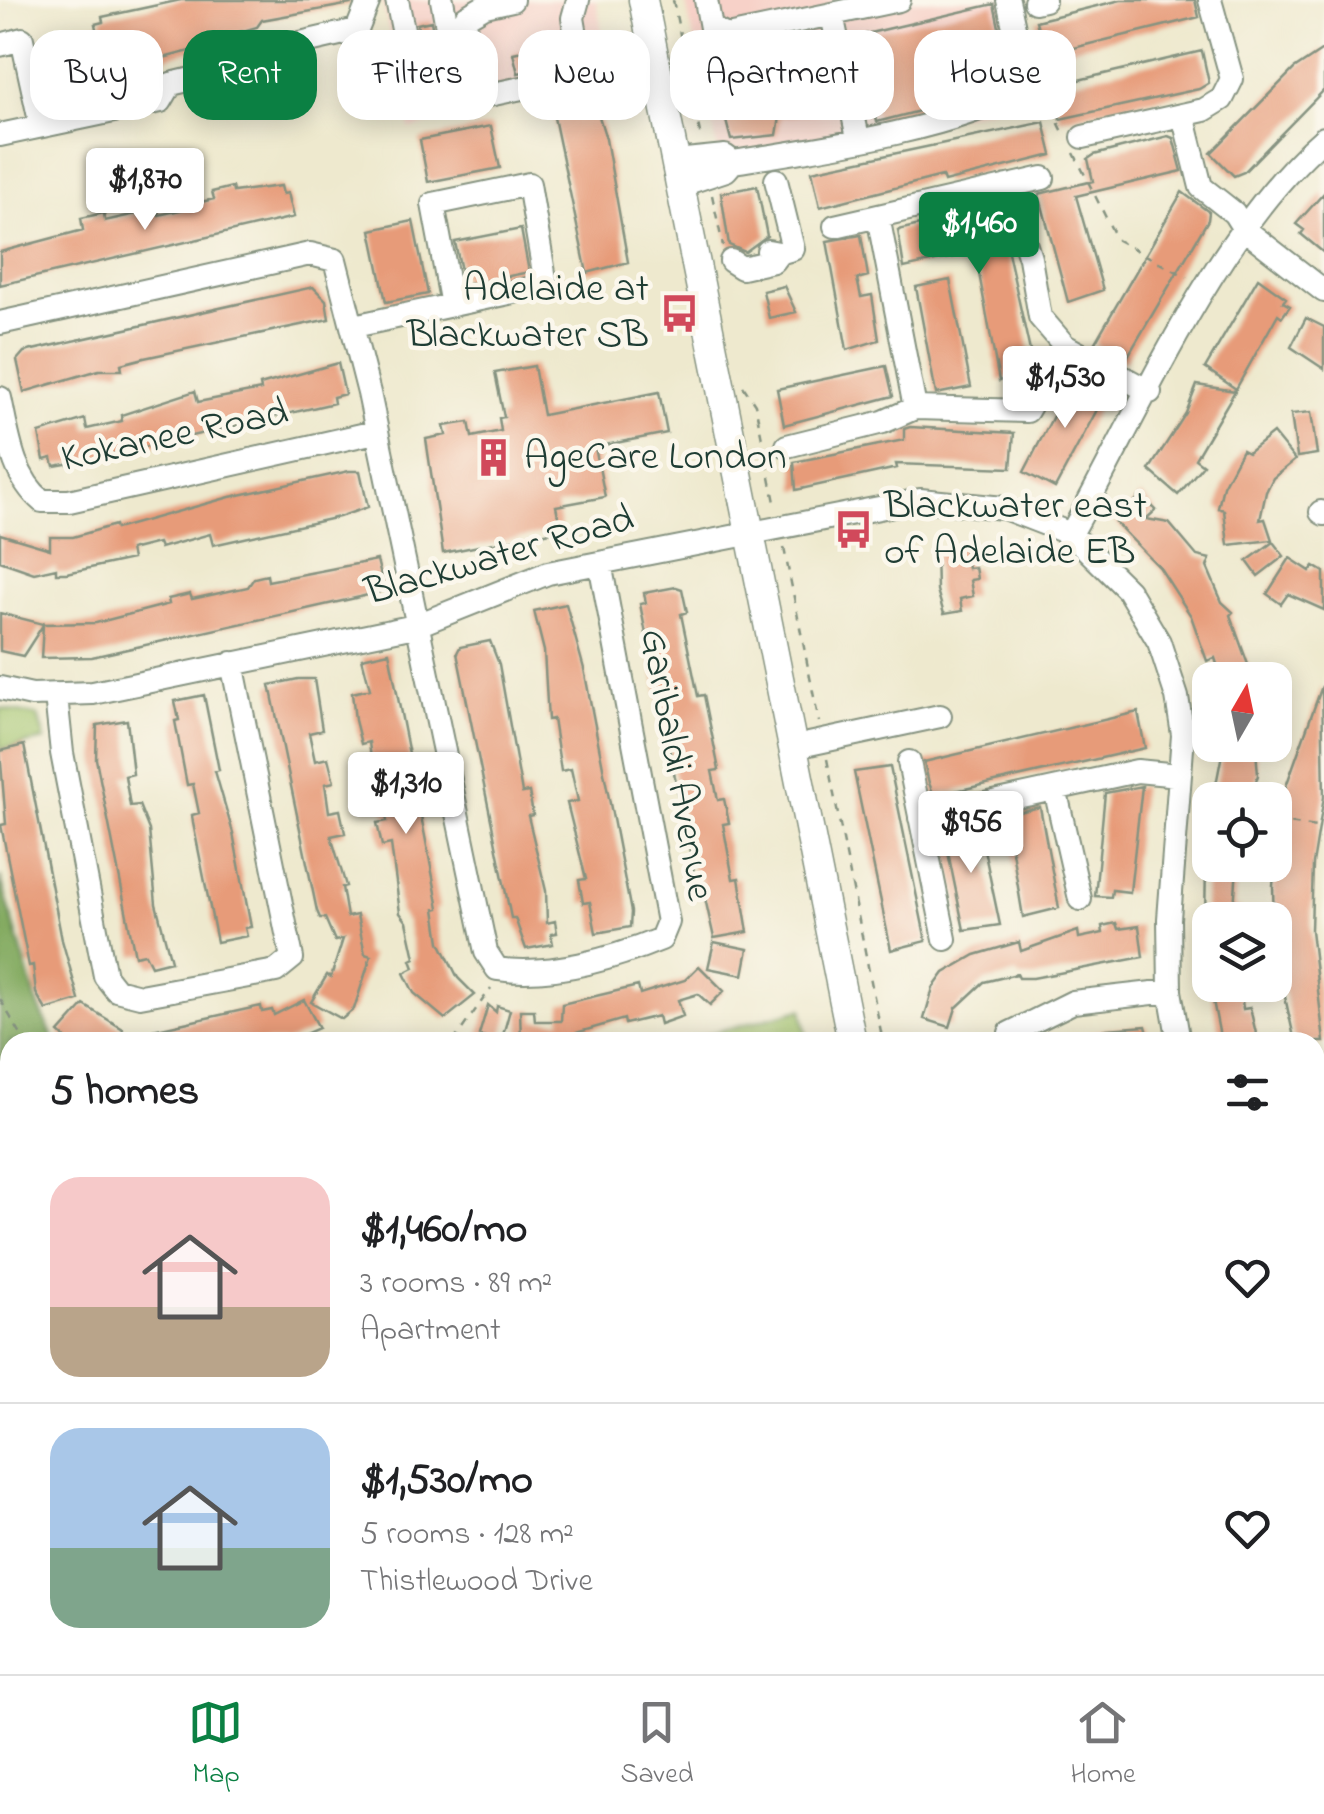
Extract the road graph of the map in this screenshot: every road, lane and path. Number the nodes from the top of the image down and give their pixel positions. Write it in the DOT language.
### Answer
graph roads {
  1 [pos="370,0"];
  2 [pos="398,0"];
  3 [pos="442,0"];
  4 [pos="512,0"];
  5 [pos="644,0"];
  6 [pos="706,0"];
  7 [pos="899,0"];
  8 [pos="1008,0"];
  9 [pos="1210,0"];
  10 [pos="581,1"];
  11 [pos="832,15"];
  12 [pos="715,30"];
  13 [pos="757,30"];
  14 [pos="0,44"];
  15 [pos="1183,114"];
  16 [pos="41,126"];
  17 [pos="0,135"];
  18 [pos="1083,137"];
  19 [pos="858,138"];
  20 [pos="1324,138"];
  21 [pos="679,173"];
  22 [pos="1043,178"];
  23 [pos="776,180"];
  24 [pos="1007,186"];
  25 [pos="878,216"];
  26 [pos="834,226"];
  27 [pos="1244,229"];
  28 [pos="698,267"];
  29 [pos="1324,290"];
  30 [pos="452,305"];
  31 [pos="0,323"];
  32 [pos="354,326"];
  33 [pos="1065,346"];
  34 [pos="1150,392"];
  35 [pos="0,398"];
  36 [pos="915,408"];
  37 [pos="375,432"];
  38 [pos="787,446"];
  39 [pos="752,531"];
  40 [pos="1071,534"];
  41 [pos="600,563"];
  42 [pos="415,626"];
  43 [pos="232,663"];
  44 [pos="0,688"];
  45 [pos="56,696"];
  46 [pos="940,716"];
  47 [pos="795,748"];
  48 [pos="909,762"];
  49 [pos="1179,774"];
  50 [pos="1054,789"];
  51 [pos="920,818"];
  52 [pos="1292,823"];
  53 [pos="1324,828"];
  54 [pos="1080,899"];
  55 [pos="944,939"];
  56 [pos="868,970"];
  57 [pos="492,987"];
  58 [pos="1170,991"];
  59 [pos="0,998"];
  60 [pos="19,1032"];
  61 [pos="461,1032"];
  62 [pos="850,1032"];
  63 [pos="881,1032"];
  64 [pos="1014,1032"];
  65 [pos="1177,1032"];
  1 -- 16 [label="street"];
  2 -- 3 [label="street"];
  4 -- 10 [label="street"];
  5 -- 21 [label="main road"];
  6 -- 12 [label="street"];
  7 -- 11 [label="street"];
  8 -- 19 [label="street"];
  9 -- 15 [label="street"];
  11 -- 13 [label="street"];
  11 -- 19 [label="street"];
  14 -- 16 [label="street"];
  15 -- 18 [label="street"];
  15 -- 27 [label="street"];
  16 -- 17 [label="street"];
  19 -- 21 [label="street"];
  20 -- 27 [label="street"];
  21 -- 28 [label="main road"];
  22 -- 24 [label="street"];
  23 -- 28 [label="street"];
  24 -- 25 [label="street"];
  24 -- 33 [label="street"];
  25 -- 26 [label="street"];
  25 -- 36 [label="street"];
  27 -- 29 [label="street"];
  27 -- 34 [label="street"];
  28 -- 39 [label="main road"];
  30 -- 30 [label="street"];
  30 -- 32 [label="street"];
  31 -- 32 [label="street, Garibaldi Avenue"];
  32 -- 37 [label="street, Garibaldi Avenue"];
  33 -- 34 [label="street"];
  33 -- 36 [label="street"];
  34 -- 40 [label="street"];
  35 -- 37 [label="street, Kokanee Road"];
  36 -- 38 [label="street"];
  37 -- 42 [label="street, Garibaldi Avenue"];
  39 -- 40 [label="street, Blackwater Road"];
  39 -- 41 [label="street, Blackwater Road"];
  39 -- 47 [label="main road"];
  40 -- 49 [label="street, Blackwater Road"];
  41 -- 42 [label="street, Blackwater Road"];
  41 -- 42 [label="street, Garibaldi Avenue"];
  42 -- 43 [label="street, Blackwater Road"];
  43 -- 45 [label="street, Blackwater Road"];
  43 -- 45 [label="street"];
  44 -- 45 [label="street, Blackwater Road"];
  46 -- 47 [label="street"];
  47 -- 62 [label="main road"];
  48 -- 51 [label="street"];
  49 -- 50 [label="street"];
  49 -- 58 [label="street, Blackwater Road"];
  50 -- 51 [label="street"];
  50 -- 54 [label="street"];
  51 -- 55 [label="street"];
  52 -- 53 [label="path"];
  56 -- 63 [label="path"];
  57 -- 61 [label="path"];
  58 -- 64 [label="street"];
  58 -- 65 [label="street, Blackwater Road"];
  59 -- 60 [label="path"];
}
